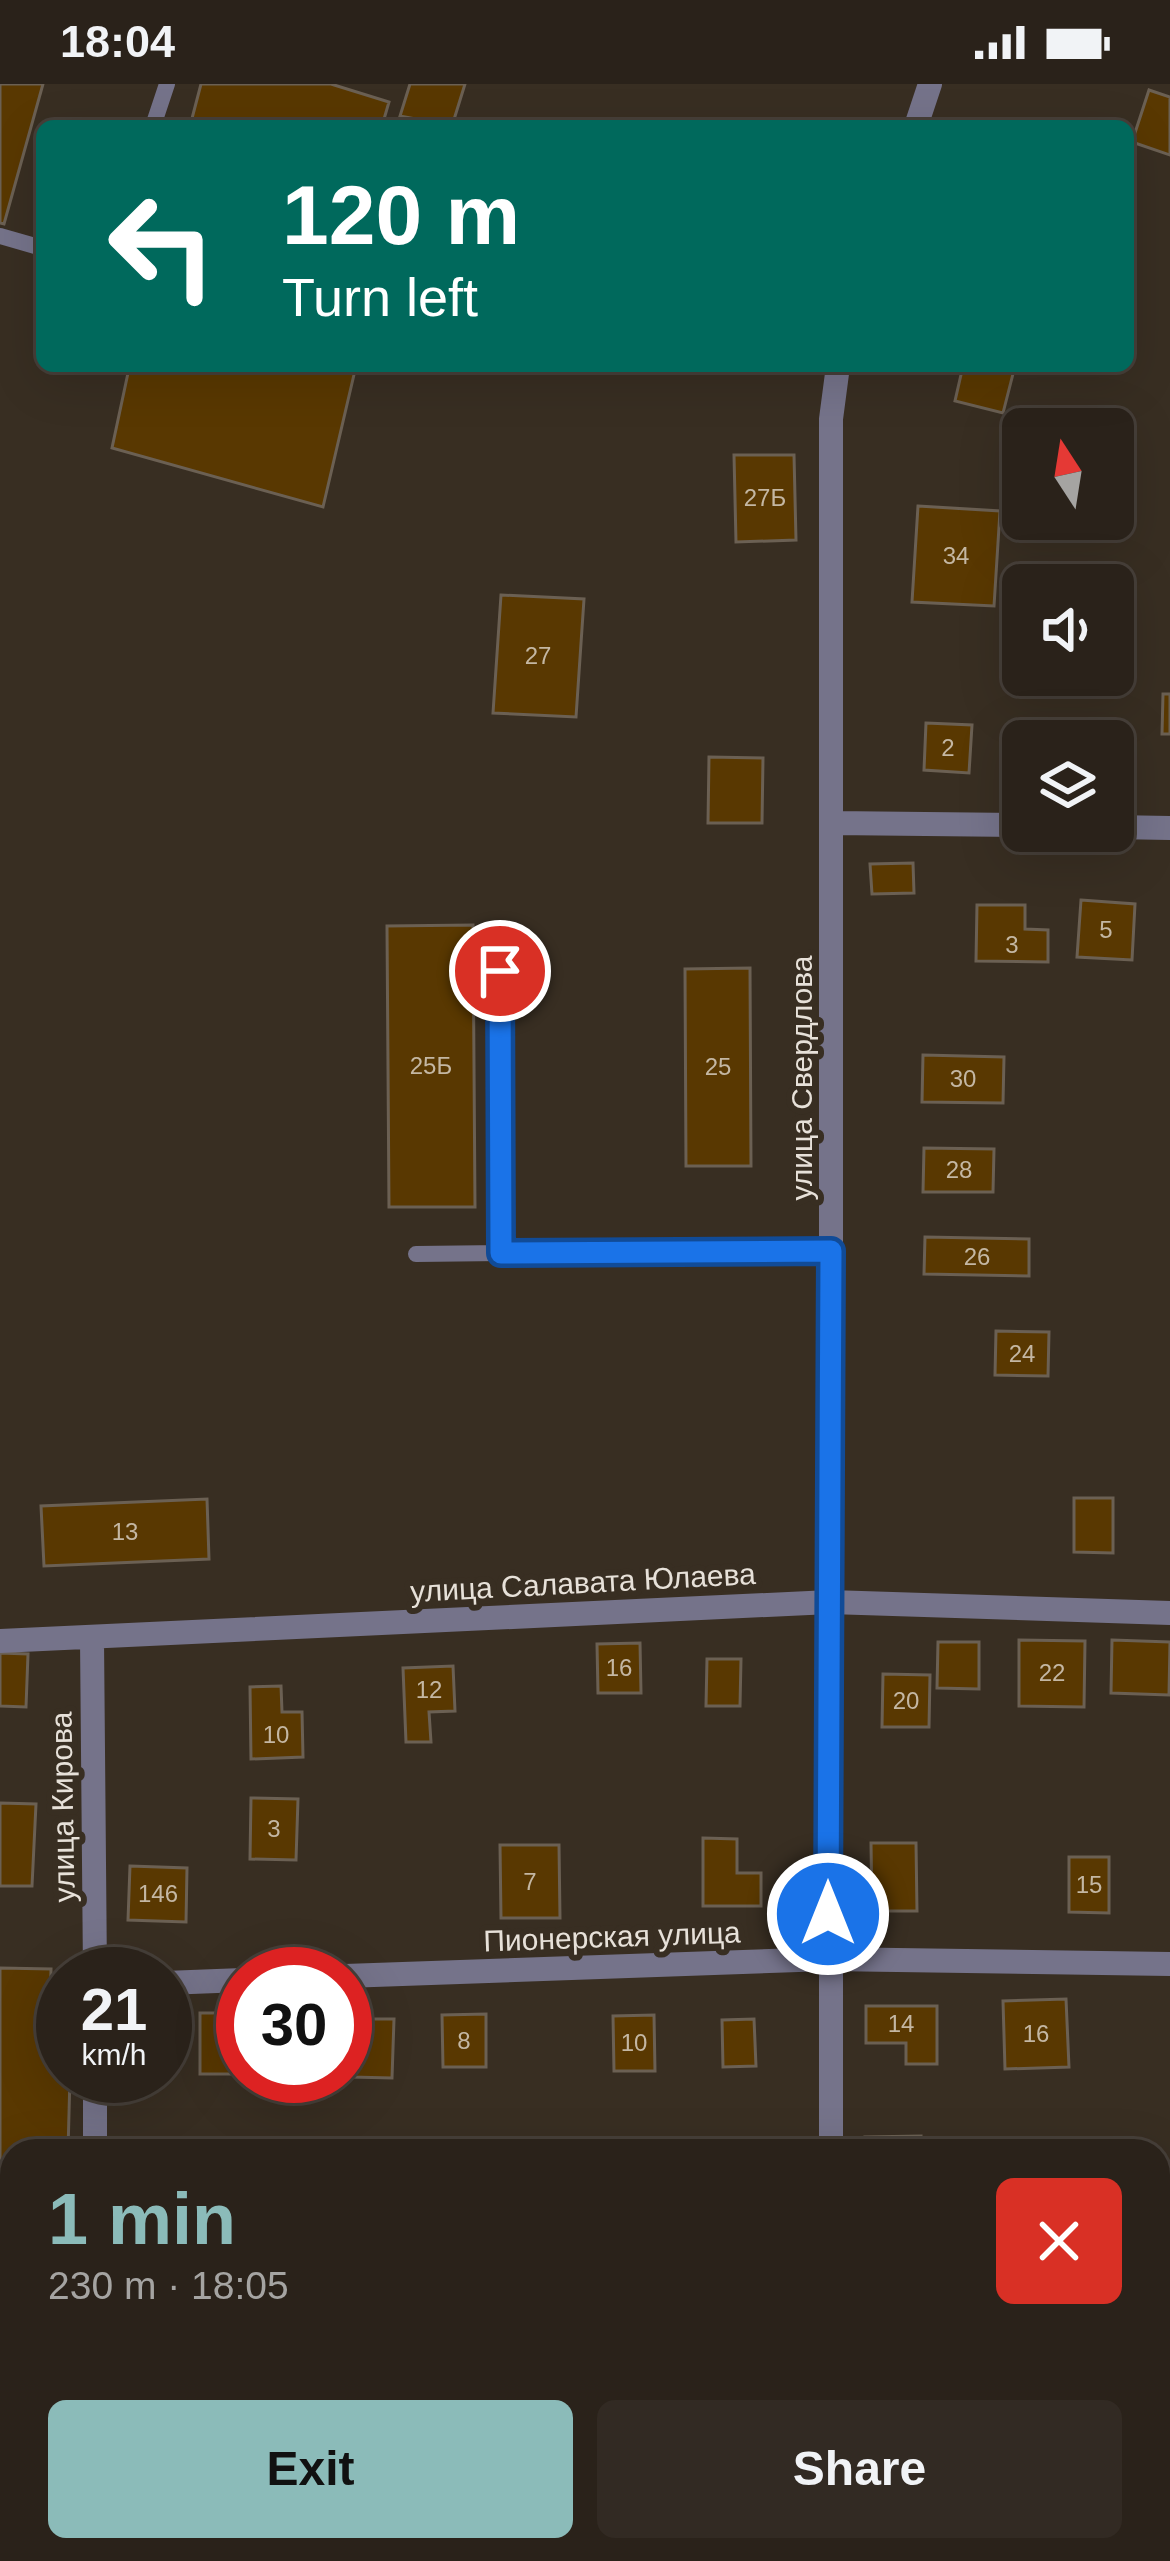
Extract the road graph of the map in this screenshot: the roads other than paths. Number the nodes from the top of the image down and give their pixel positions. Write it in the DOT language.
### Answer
graph roads {
  1 [pos="167,84"];
  2 [pos="930,84"];
  3 [pos="155,120"];
  4 [pos="918,120"];
  5 [pos="0,236"];
  6 [pos="36,246"];
  7 [pos="837,372"];
  8 [pos="833,823"];
  9 [pos="1002,826"];
  10 [pos="1134,827"];
  11 [pos="1170,828"];
  12 [pos="500,971"];
  13 [pos="831,1251"];
  14 [pos="501,1253"];
  15 [pos="416,1254"];
  16 [pos="830,1602"];
  17 [pos="1170,1613"];
  18 [pos="92,1640"];
  19 [pos="0,1641"];
  20 [pos="95,1947"];
  21 [pos="828,1959"];
  22 [pos="1170,1964"];
  23 [pos="372,1975"];
  24 [pos="95,2103"];
  25 [pos="94,2139"];
  26 [pos="831,2139"];
  1 -- 3 [label="lane"];
  2 -- 4 [label="street"];
  5 -- 6 [label="lane"];
  7 -- 8 [label="street, улица Свердлова"];
  8 -- 9 [label="street"];
  8 -- 13 [label="street, улица Свердлова"];
  10 -- 11 [label="street"];
  12 -- 14 [label="lane"];
  13 -- 14 [label="lane"];
  13 -- 16 [label="street, улица Свердлова"];
  14 -- 15 [label="lane"];
  16 -- 17 [label="street, улица Салавата Юлаева"];
  16 -- 18 [label="street, улица Салавата Юлаева"];
  16 -- 21 [label="street, улица Свердлова"];
  18 -- 19 [label="street, улица Салавата Юлаева"];
  18 -- 20 [label="street, улица Кирова"];
  21 -- 22 [label="street, Пионерская улица"];
  21 -- 23 [label="street, Пионерская улица"];
  21 -- 26 [label="street, улица Свердлова"];
  24 -- 25 [label="street"];
}
